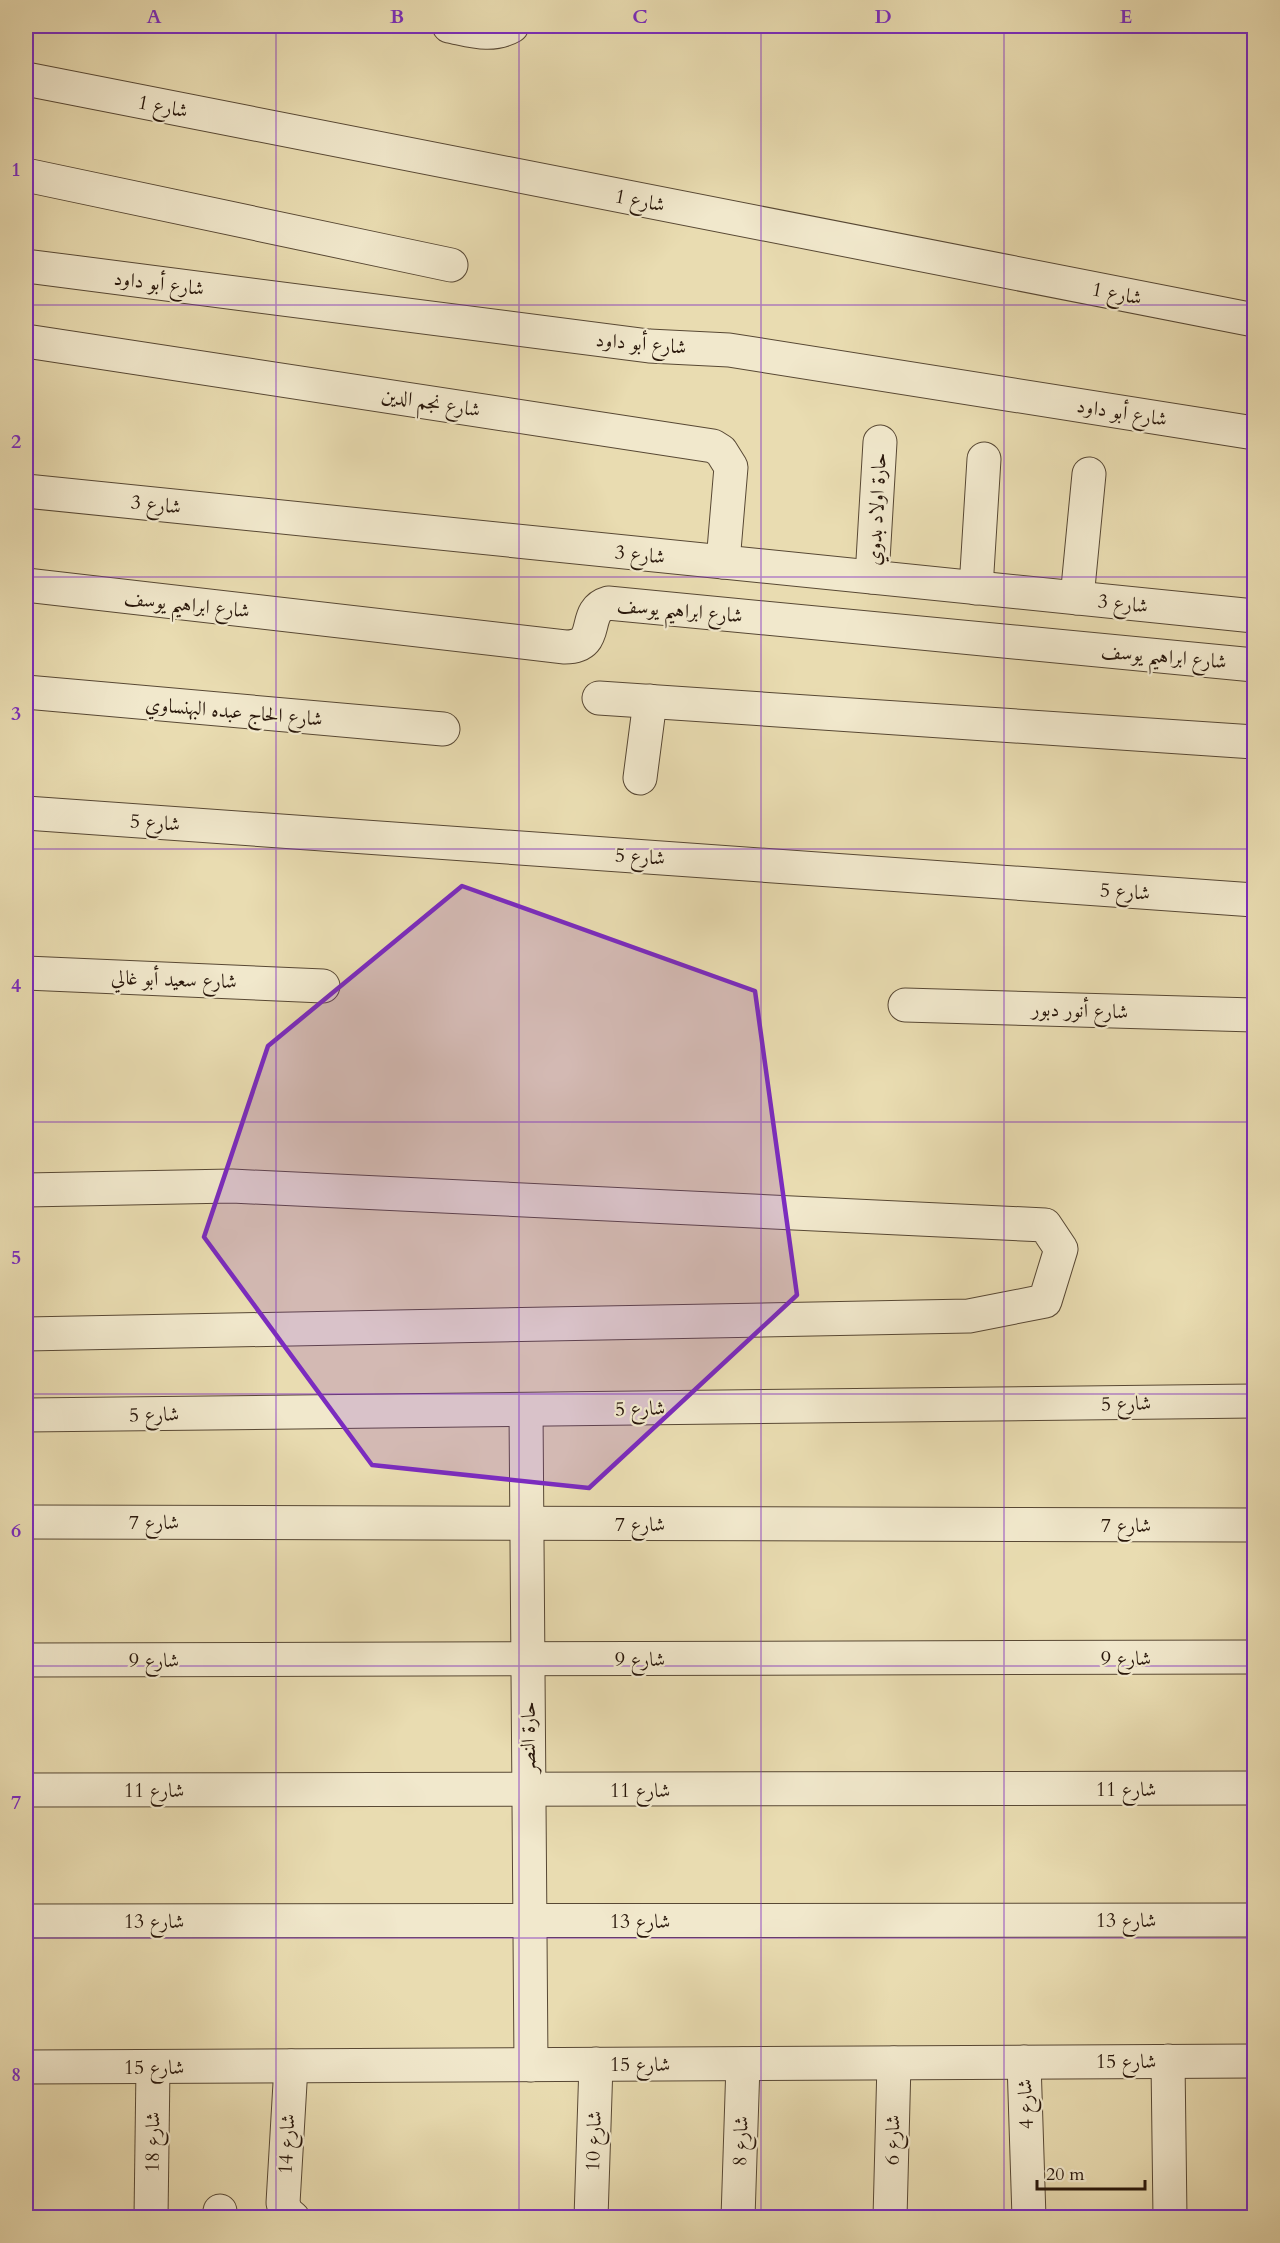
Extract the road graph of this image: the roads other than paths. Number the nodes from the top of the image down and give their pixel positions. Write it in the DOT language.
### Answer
graph roads {
  1 [pos="449,26"];
  2 [pos="512,26"];
  3 [pos="26,79"];
  4 [pos="26,175"];
  5 [pos="451,265"];
  6 [pos="26,266"];
  7 [pos="1254,320"];
  8 [pos="26,340"];
  9 [pos="1254,433"];
  10 [pos="880,442"];
  11 [pos="984,459"];
  12 [pos="1089,474"];
  13 [pos="26,491"];
  14 [pos="723,562"];
  15 [pos="872,577"];
  16 [pos="26,585"];
  17 [pos="976,588"];
  18 [pos="1077,598"];
  19 [pos="1254,616"];
  20 [pos="1254,665"];
  21 [pos="26,692"];
  22 [pos="599,698"];
  23 [pos="650,702"];
  24 [pos="442,729"];
  25 [pos="1254,742"];
  26 [pos="640,778"];
  27 [pos="26,813"];
  28 [pos="1254,900"];
  29 [pos="26,973"];
  30 [pos="323,986"];
  31 [pos="905,1005"];
  32 [pos="1254,1015"];
  33 [pos="26,1190"];
  34 [pos="26,1334"];
  35 [pos="1254,1401"];
  36 [pos="526,1410"];
  37 [pos="26,1416"];
  38 [pos="26,1522"];
  39 [pos="527,1523"];
  40 [pos="1254,1525"];
  41 [pos="1254,1657"];
  42 [pos="528,1659"];
  43 [pos="26,1660"];
  44 [pos="1254,1788"];
  45 [pos="26,1790"];
  46 [pos="529,1790"];
  47 [pos="1254,1920"];
  48 [pos="530,1921"];
  49 [pos="26,1922"];
  50 [pos="1168,2061"];
  51 [pos="1254,2061"];
  52 [pos="1024,2062"];
  53 [pos="894,2063"];
  54 [pos="596,2064"];
  55 [pos="743,2064"];
  56 [pos="531,2065"];
  57 [pos="291,2066"];
  58 [pos="26,2067"];
  59 [pos="153,2067"];
  60 [pos="151,2217"];
  61 [pos="293,2217"];
  62 [pos="591,2217"];
  63 [pos="738,2217"];
  64 [pos="890,2217"];
  65 [pos="1029,2217"];
  66 [pos="1170,2217"];
  1 -- 2 [label="street"];
  3 -- 7 [label="street, شارع 1"];
  4 -- 5 [label="street"];
  6 -- 9 [label="street, شارع أبو داود"];
  8 -- 14 [label="street, شارع نجم الدين"];
  10 -- 15 [label="street, حارة اولاد بدوي"];
  11 -- 17 [label="street"];
  12 -- 18 [label="street"];
  13 -- 14 [label="street, شارع 3"];
  14 -- 15 [label="street, شارع 3"];
  15 -- 17 [label="street, شارع 3"];
  16 -- 20 [label="street, شارع ابراهيم يوسف"];
  17 -- 18 [label="street, شارع 3"];
  18 -- 19 [label="street, شارع 3"];
  21 -- 24 [label="street, شارع الحاج عبده البهنساوي"];
  22 -- 23 [label="street"];
  23 -- 25 [label="street"];
  23 -- 26 [label="street"];
  27 -- 28 [label="street, شارع 5"];
  29 -- 30 [label="street, شارع سعيد أبو غالي"];
  31 -- 32 [label="street, شارع أنور دبور"];
  33 -- 34 [label="street"];
  35 -- 36 [label="street, شارع 5"];
  36 -- 37 [label="street, شارع 5"];
  36 -- 39 [label="street, حارة النصر"];
  38 -- 39 [label="street, شارع 7"];
  39 -- 40 [label="street, شارع 7"];
  39 -- 42 [label="street, حارة النصر"];
  41 -- 42 [label="street, شارع 9"];
  42 -- 43 [label="street, شارع 9"];
  42 -- 46 [label="street, حارة النصر"];
  44 -- 46 [label="street, شارع 11"];
  45 -- 46 [label="street, شارع 11"];
  46 -- 48 [label="street, حارة النصر"];
  47 -- 48 [label="street, شارع 13"];
  48 -- 49 [label="street, شارع 13"];
  48 -- 56 [label="street, حارة النصر"];
  50 -- 51 [label="street, شارع 15"];
  50 -- 52 [label="street, شارع 15"];
  50 -- 66 [label="street"];
  52 -- 53 [label="street, شارع 15"];
  52 -- 65 [label="street, شارع 4"];
  53 -- 55 [label="street, شارع 15"];
  53 -- 64 [label="street, شارع 6"];
  54 -- 55 [label="street, شارع 15"];
  54 -- 56 [label="street, شارع 15"];
  54 -- 62 [label="street, شارع 10"];
  55 -- 63 [label="street, شارع 8"];
  56 -- 57 [label="street, شارع 15"];
  57 -- 59 [label="street, شارع 15"];
  57 -- 61 [label="street, شارع 14"];
  58 -- 59 [label="street, شارع 15"];
  59 -- 60 [label="street, شارع 18"];
}
